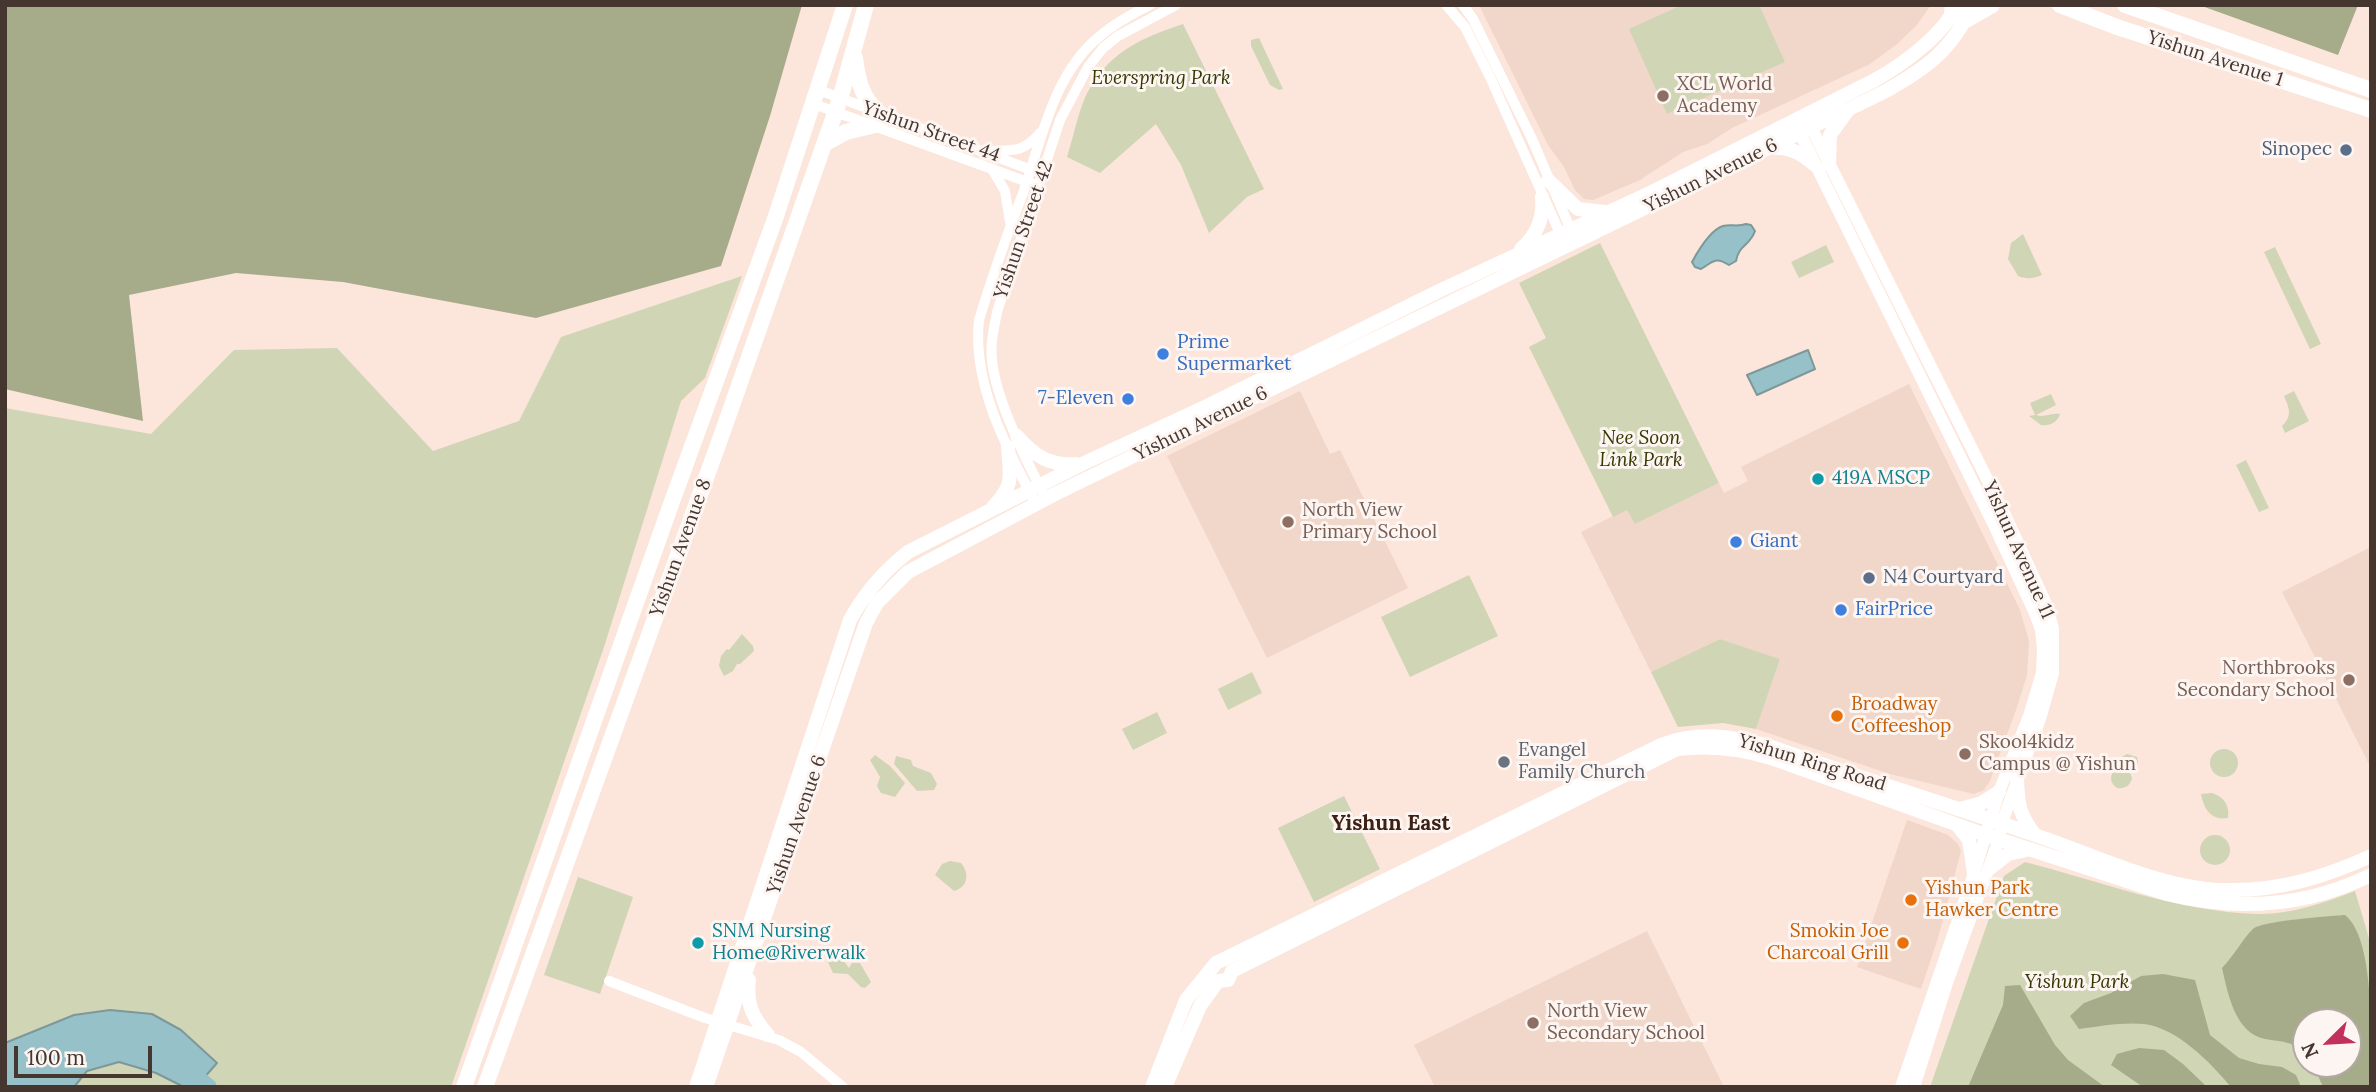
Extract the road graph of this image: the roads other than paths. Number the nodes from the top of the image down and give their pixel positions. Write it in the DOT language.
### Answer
graph roads {
  1 [pos="845,5"];
  2 [pos="866,5"];
  3 [pos="1150,5"];
  4 [pos="1176,5"];
  5 [pos="1446,5"];
  6 [pos="1463,5"];
  7 [pos="1992,5"];
  8 [pos="2060,5"];
  9 [pos="2125,5"];
  10 [pos="1960,10"];
  11 [pos="2154,14"];
  12 [pos="2167,42"];
  13 [pos="855,49"];
  14 [pos="2371,90"];
  15 [pos="816,97"];
  16 [pos="837,105"];
  17 [pos="1849,109"];
  18 [pos="2371,110"];
  19 [pos="877,119"];
  20 [pos="1802,124"];
  21 [pos="1043,130"];
  22 [pos="824,144"];
  23 [pos="1766,149"];
  24 [pos="983,151"];
  25 [pos="1822,165"];
  26 [pos="991,169"];
  27 [pos="1030,169"];
  28 [pos="1043,174"];
  29 [pos="1548,180"];
  30 [pos="1026,181"];
  31 [pos="1039,187"];
  32 [pos="1542,197"];
  33 [pos="1841,203"];
  34 [pos="1608,212"];
  35 [pos="1010,225"];
  36 [pos="1568,237"];
  37 [pos="1512,257"];
  38 [pos="1476,289"];
  39 [pos="1441,290"];
  40 [pos="1013,442"];
  41 [pos="1082,464"];
  42 [pos="1037,495"];
  43 [pos="987,513"];
  44 [pos="2017,779"];
  45 [pos="1999,792"];
  46 [pos="795,810"];
  47 [pos="1955,816"];
  48 [pos="1996,822"];
  49 [pos="2035,835"];
  50 [pos="1992,837"];
  51 [pos="2028,849"];
  52 [pos="2371,856"];
  53 [pos="1982,871"];
  54 [pos="2371,875"];
  55 [pos="1982,888"];
  56 [pos="1967,891"];
  57 [pos="749,964"];
  58 [pos="1221,971"];
  59 [pos="609,981"];
  60 [pos="1942,985"];
  61 [pos="723,1023"];
  62 [pos="768,1035"];
  63 [pos="464,1087"];
  64 [pos="485,1087"];
  65 [pos="696,1087"];
  66 [pos="706,1087"];
  67 [pos="843,1087"];
  68 [pos="1152,1087"];
  69 [pos="1165,1087"];
  70 [pos="1901,1087"];
  71 [pos="1914,1087"];
  1 -- 15 [label="main road, Yishun Avenue 8"];
  2 -- 13 [label="main road, Yishun Avenue 8"];
  3 -- 21 [label="street, Yishun Street 42"];
  4 -- 28 [label="street, Yishun Street 42"];
  5 -- 32 [label="street"];
  6 -- 29 [label="street"];
  7 -- 10 [label="main road"];
  8 -- 12 [label="main road, Yishun Avenue 1"];
  9 -- 11 [label="main road, Yishun Avenue 1"];
  10 -- 17 [label="main road, Yishun Avenue 6"];
  10 -- 20 [label="main road, Yishun Avenue 6"];
  11 -- 12 [label="main road"];
  11 -- 14 [label="main road, Yishun Avenue 1"];
  12 -- 18 [label="main road, Yishun Avenue 1"];
  13 -- 16 [label="main road, Yishun Avenue 8"];
  13 -- 19 [label="main road"];
  15 -- 16 [label="street, Yishun Street 44"];
  15 -- 63 [label="main road, Yishun Avenue 8"];
  16 -- 19 [label="street, Yishun Street 44"];
  16 -- 22 [label="main road, Yishun Avenue 8"];
  17 -- 20 [label="main road, Yishun Avenue 6"];
  17 -- 25 [label="main road"];
  19 -- 22 [label="main road"];
  19 -- 24 [label="street, Yishun Street 44"];
  19 -- 26 [label="street, Yishun Street 44"];
  20 -- 23 [label="main road, Yishun Avenue 6"];
  20 -- 25 [label="street, Yishun Avenue 11"];
  20 -- 34 [label="main road, Yishun Avenue 6"];
  21 -- 24 [label="street"];
  21 -- 27 [label="street, Yishun Street 42"];
  22 -- 64 [label="main road, Yishun Avenue 8"];
  23 -- 25 [label="main road"];
  23 -- 36 [label="main road, Yishun Avenue 6"];
  24 -- 27 [label="street, Yishun Street 44"];
  25 -- 33 [label="street, Yishun Avenue 11"];
  26 -- 30 [label="street, Yishun Street 44"];
  26 -- 35 [label="street"];
  27 -- 28 [label="street, Yishun Street 44"];
  27 -- 30 [label="street, Yishun Street 42"];
  28 -- 31 [label="street, Yishun Street 42"];
  29 -- 34 [label="main road"];
  29 -- 36 [label="street"];
  30 -- 31 [label="street, Yishun Street 44"];
  30 -- 35 [label="street, Yishun Street 42"];
  31 -- 40 [label="street, Yishun Street 42"];
  32 -- 36 [label="street"];
  32 -- 37 [label="main road"];
  33 -- 44 [label="street, Yishun Avenue 11"];
  33 -- 45 [label="street, Yishun Avenue 11"];
  34 -- 36 [label="main road, Yishun Avenue 6"];
  35 -- 40 [label="street, Yishun Street 42"];
  36 -- 37 [label="main road, Yishun Avenue 6"];
  36 -- 38 [label="main road, Yishun Avenue 6"];
  37 -- 39 [label="main road, Yishun Avenue 6"];
  38 -- 39 [label="main road"];
  38 -- 42 [label="main road, Yishun Avenue 6"];
  39 -- 41 [label="main road, Yishun Avenue 6"];
  40 -- 41 [label="main road"];
  40 -- 42 [label="street, Yishun Street 42"];
  40 -- 43 [label="main road"];
  41 -- 42 [label="main road, Yishun Avenue 6"];
  42 -- 43 [label="main road, Yishun Avenue 6"];
  42 -- 46 [label="main road, Yishun Avenue 6"];
  43 -- 46 [label="main road, Yishun Avenue 6"];
  44 -- 48 [label="street, Yishun Avenue 11"];
  44 -- 49 [label="main road"];
  45 -- 47 [label="main road"];
  45 -- 48 [label="street, Yishun Avenue 11"];
  46 -- 57 [label="main road, Yishun Avenue 6"];
  46 -- 61 [label="main road, Yishun Avenue 6"];
  47 -- 48 [label="main road, Yishun Ring Road"];
  47 -- 50 [label="main road, Yishun Ring Road"];
  47 -- 53 [label="main road"];
  47 -- 58 [label="main road, Yishun Ring Road"];
  48 -- 49 [label="main road, Yishun Ring Road"];
  48 -- 50 [label="street, Yishun Avenue 11"];
  49 -- 52 [label="main road, Yishun Ring Road"];
  50 -- 51 [label="main road, Yishun Ring Road"];
  50 -- 53 [label="street, Yishun Avenue 11"];
  51 -- 53 [label="main road"];
  51 -- 54 [label="main road, Yishun Ring Road"];
  53 -- 55 [label="street, Yishun Avenue 11"];
  53 -- 56 [label="street, Yishun Avenue 11"];
  55 -- 56 [label="street"];
  55 -- 60 [label="street, Yishun Avenue 11"];
  56 -- 60 [label="street, Yishun Avenue 11"];
  57 -- 61 [label="main road, Yishun Avenue 6"];
  57 -- 62 [label="main road"];
  58 -- 68 [label="main road, Yishun Ring Road"];
  58 -- 69 [label="main road, Yishun Ring Road"];
  59 -- 61 [label="street"];
  60 -- 70 [label="street, Yishun Avenue 11"];
  60 -- 71 [label="street, Yishun Avenue 11"];
  61 -- 62 [label="street"];
  61 -- 65 [label="main road, Yishun Avenue 6"];
  61 -- 66 [label="main road, Yishun Avenue 6"];
  62 -- 67 [label="street"];
}
